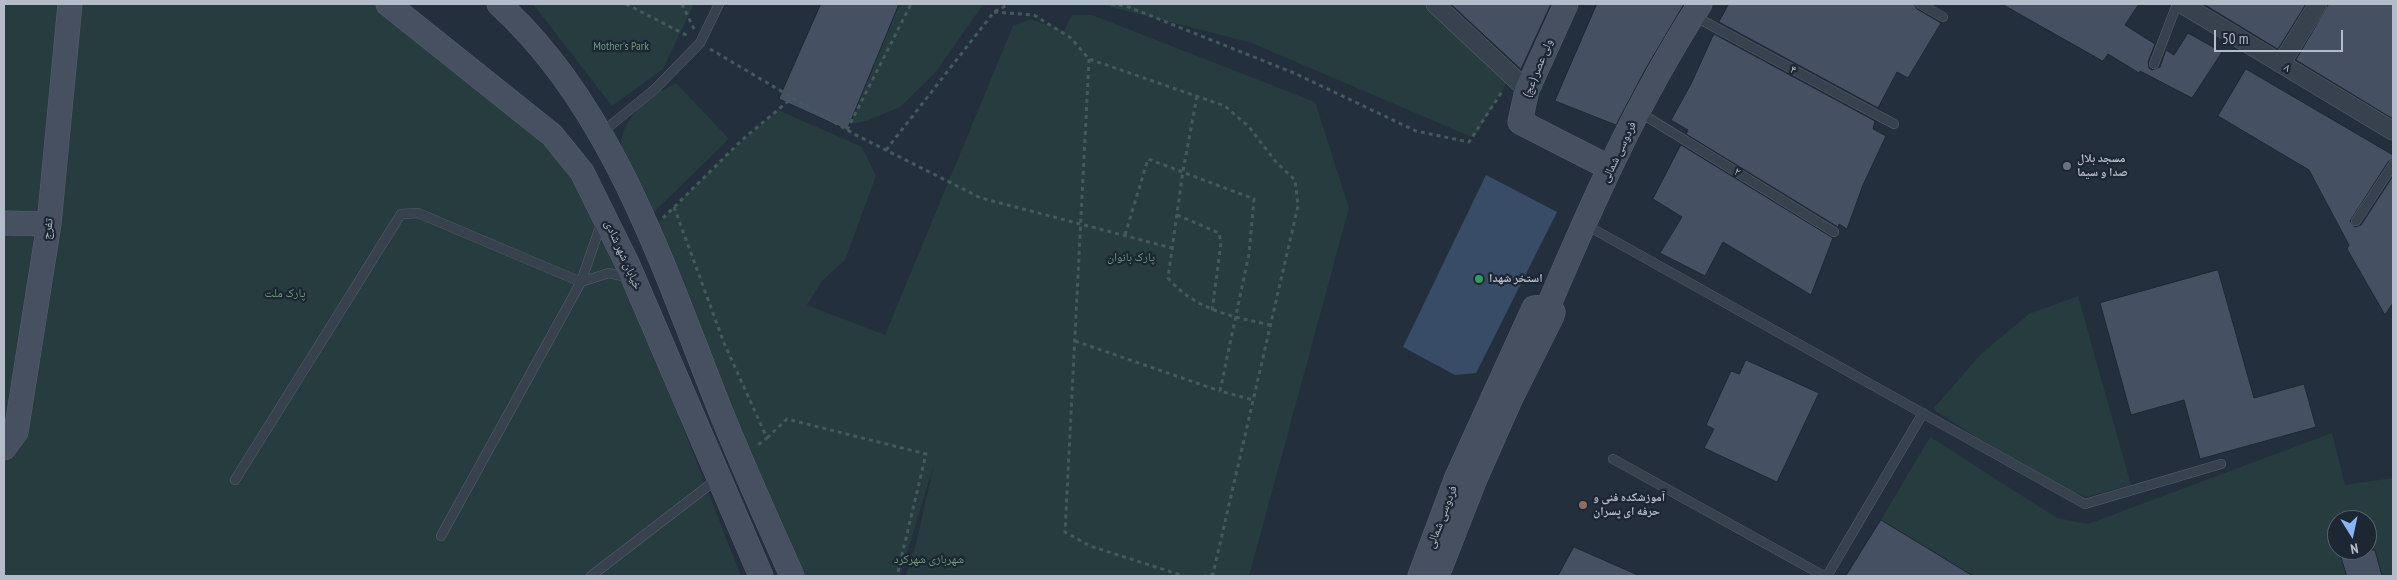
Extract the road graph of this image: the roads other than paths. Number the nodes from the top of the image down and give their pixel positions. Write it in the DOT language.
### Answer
graph roads {
  1 [pos="70,4"];
  2 [pos="388,4"];
  3 [pos="499,4"];
  4 [pos="719,4"];
  5 [pos="1436,4"];
  6 [pos="1566,4"];
  7 [pos="1920,4"];
  8 [pos="2177,4"];
  9 [pos="2182,4"];
  10 [pos="2318,4"];
  11 [pos="1696,10"];
  12 [pos="1943,17"];
  13 [pos="2154,64"];
  14 [pos="2281,64"];
  15 [pos="1516,88"];
  16 [pos="1639,112"];
  17 [pos="1894,124"];
  18 [pos="2391,124"];
  19 [pos="600,134"];
  20 [pos="2393,165"];
  21 [pos="1610,168"];
  22 [pos="604,214"];
  23 [pos="2356,221"];
  24 [pos="4,223"];
  25 [pos="48,224"];
  26 [pos="1583,224"];
  27 [pos="1834,232"];
  28 [pos="634,279"];
  29 [pos="581,282"];
  30 [pos="1548,306"];
  31 [pos="1922,413"];
  32 [pos="4,448"];
  33 [pos="1613,459"];
  34 [pos="2221,464"];
  35 [pos="717,476"];
  36 [pos="235,480"];
  37 [pos="441,536"];
  38 [pos="591,576"];
  39 [pos="761,576"];
  40 [pos="792,576"];
  41 [pos="1420,576"];
  42 [pos="1437,576"];
  43 [pos="1826,576"];
  1 -- 25 [label="main road, تفرج"];
  2 -- 22 [label="main road, خیابان شهر شادی"];
  3 -- 19 [label="main road"];
  4 -- 19 [label="lane"];
  5 -- 15 [label="street"];
  6 -- 15 [label="main road, ولی عصر (عج)"];
  7 -- 12 [label="lane"];
  8 -- 13 [label="lane"];
  9 -- 14 [label="street, ۸"];
  10 -- 14 [label="street"];
  11 -- 16 [label="main road, فردوسی شمالی"];
  11 -- 17 [label="lane, ۴"];
  14 -- 18 [label="street, ۸"];
  15 -- 21 [label="main road, ولی عصر (عج)"];
  16 -- 21 [label="main road, فردوسی شمالی"];
  16 -- 27 [label="lane, ۲"];
  19 -- 40 [label="main road"];
  20 -- 23 [label="lane"];
  21 -- 26 [label="main road, فردوسی شمالی"];
  22 -- 28 [label="main road, خیابان شهر شادی"];
  22 -- 29 [label="lane"];
  24 -- 25 [label="main road"];
  25 -- 32 [label="main road, تفرج"];
  26 -- 30 [label="main road, فردوسی شمالی"];
  26 -- 31 [label="lane"];
  28 -- 29 [label="lane"];
  28 -- 35 [label="main road, خیابان شهر شادی"];
  29 -- 36 [label="lane"];
  29 -- 37 [label="lane"];
  30 -- 41 [label="main road, فردوسی شمالی"];
  30 -- 42 [label="main road, فردوسی شمالی"];
  31 -- 34 [label="lane"];
  31 -- 43 [label="lane"];
  33 -- 43 [label="lane"];
  35 -- 38 [label="lane"];
  35 -- 39 [label="main road, خیابان شهر شادی"];
}
